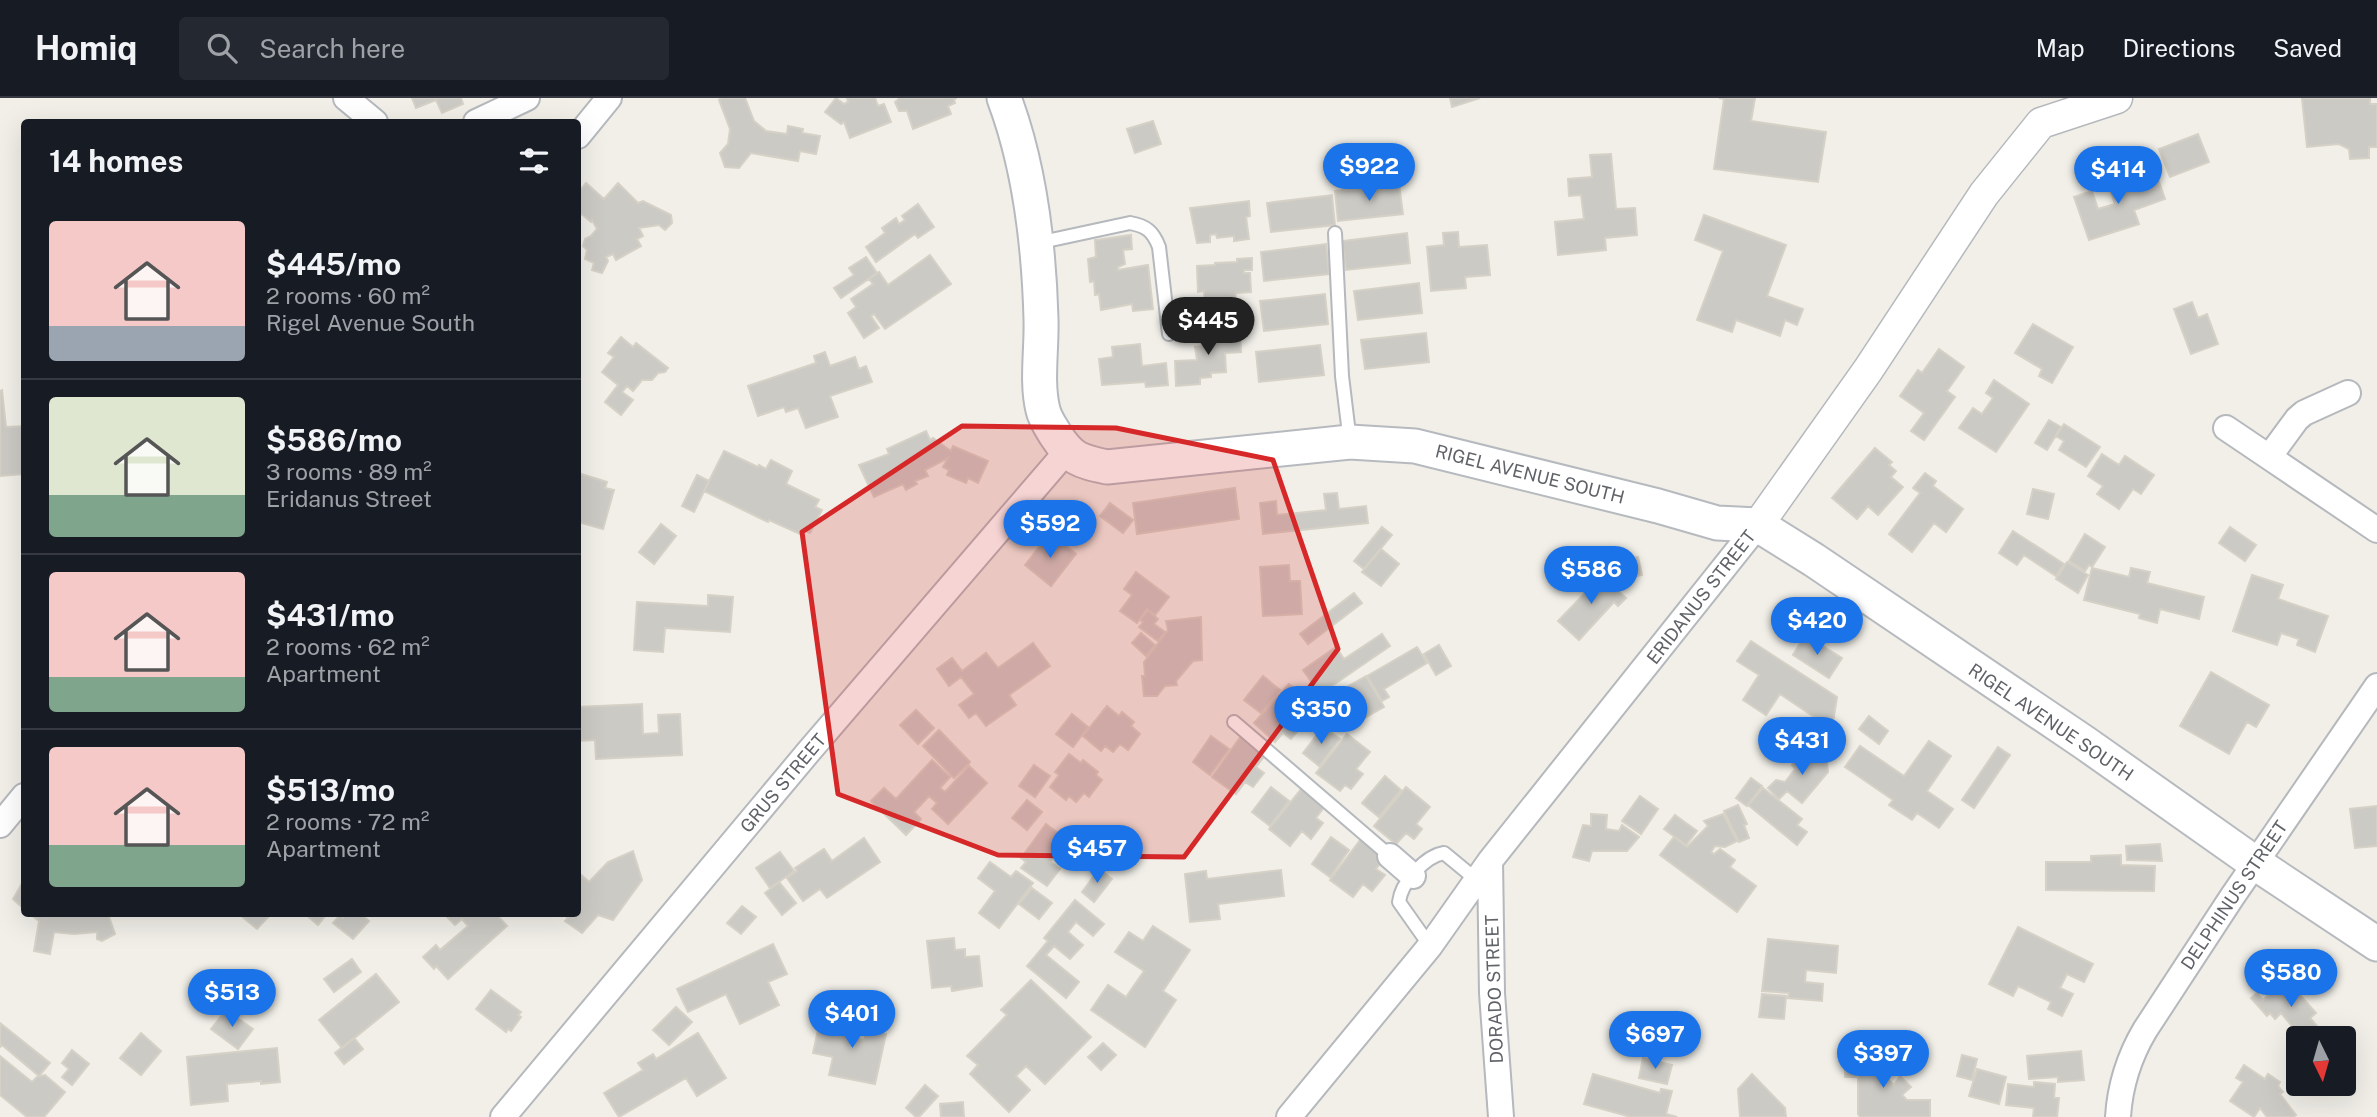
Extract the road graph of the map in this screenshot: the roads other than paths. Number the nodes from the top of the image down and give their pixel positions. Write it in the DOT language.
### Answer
graph roads {
  1 [pos="346,98"];
  2 [pos="527,98"];
  3 [pos="609,98"];
  4 [pos="1004,98"];
  5 [pos="2059,98"];
  6 [pos="2117,98"];
  7 [pos="371,119"];
  8 [pos="482,119"];
  9 [pos="2041,123"];
  10 [pos="581,132"];
  11 [pos="1335,233"];
  12 [pos="1035,243"];
  13 [pos="1169,334"];
  14 [pos="2348,393"];
  15 [pos="2227,428"];
  16 [pos="1350,442"];
  17 [pos="1066,452"];
  18 [pos="2269,457"];
  19 [pos="1758,525"];
  20 [pos="2377,530"];
  21 [pos="2377,686"];
  22 [pos="1234,722"];
  23 [pos="21,800"];
  24 [pos="0,825"];
  25 [pos="1390,856"];
  26 [pos="2255,863"];
  27 [pos="1484,871"];
  28 [pos="1413,876"];
  29 [pos="2377,944"];
  30 [pos="1430,946"];
  31 [pos="503,1117"];
  32 [pos="1289,1117"];
  33 [pos="1501,1117"];
  34 [pos="2118,1117"];
  1 -- 7 [label="street"];
  2 -- 8 [label="street"];
  3 -- 10 [label="street"];
  4 -- 12 [label="main road"];
  5 -- 9 [label="street"];
  6 -- 9 [label="street"];
  9 -- 19 [label="street, ERIDANUS STREET"];
  11 -- 16 [label="lane"];
  12 -- 13 [label="lane"];
  12 -- 17 [label="main road"];
  14 -- 18 [label="street"];
  15 -- 18 [label="street"];
  16 -- 17 [label="main road, RIGEL AVENUE SOUTH"];
  16 -- 19 [label="main road, RIGEL AVENUE SOUTH"];
  17 -- 31 [label="street, GRUS STREET"];
  18 -- 20 [label="street"];
  19 -- 26 [label="main road, RIGEL AVENUE SOUTH"];
  19 -- 27 [label="street, ERIDANUS STREET"];
  21 -- 26 [label="street, DELPHINUS STREET"];
  22 -- 25 [label="lane"];
  23 -- 24 [label="street"];
  25 -- 28 [label="street"];
  26 -- 29 [label="main road, RIGEL AVENUE SOUTH"];
  26 -- 34 [label="street, DELPHINUS STREET"];
  27 -- 28 [label="lane"];
  27 -- 30 [label="street, ERIDANUS STREET"];
  27 -- 33 [label="street, DORADO STREET"];
  28 -- 30 [label="lane"];
  30 -- 32 [label="street, ERIDANUS STREET"];
}
